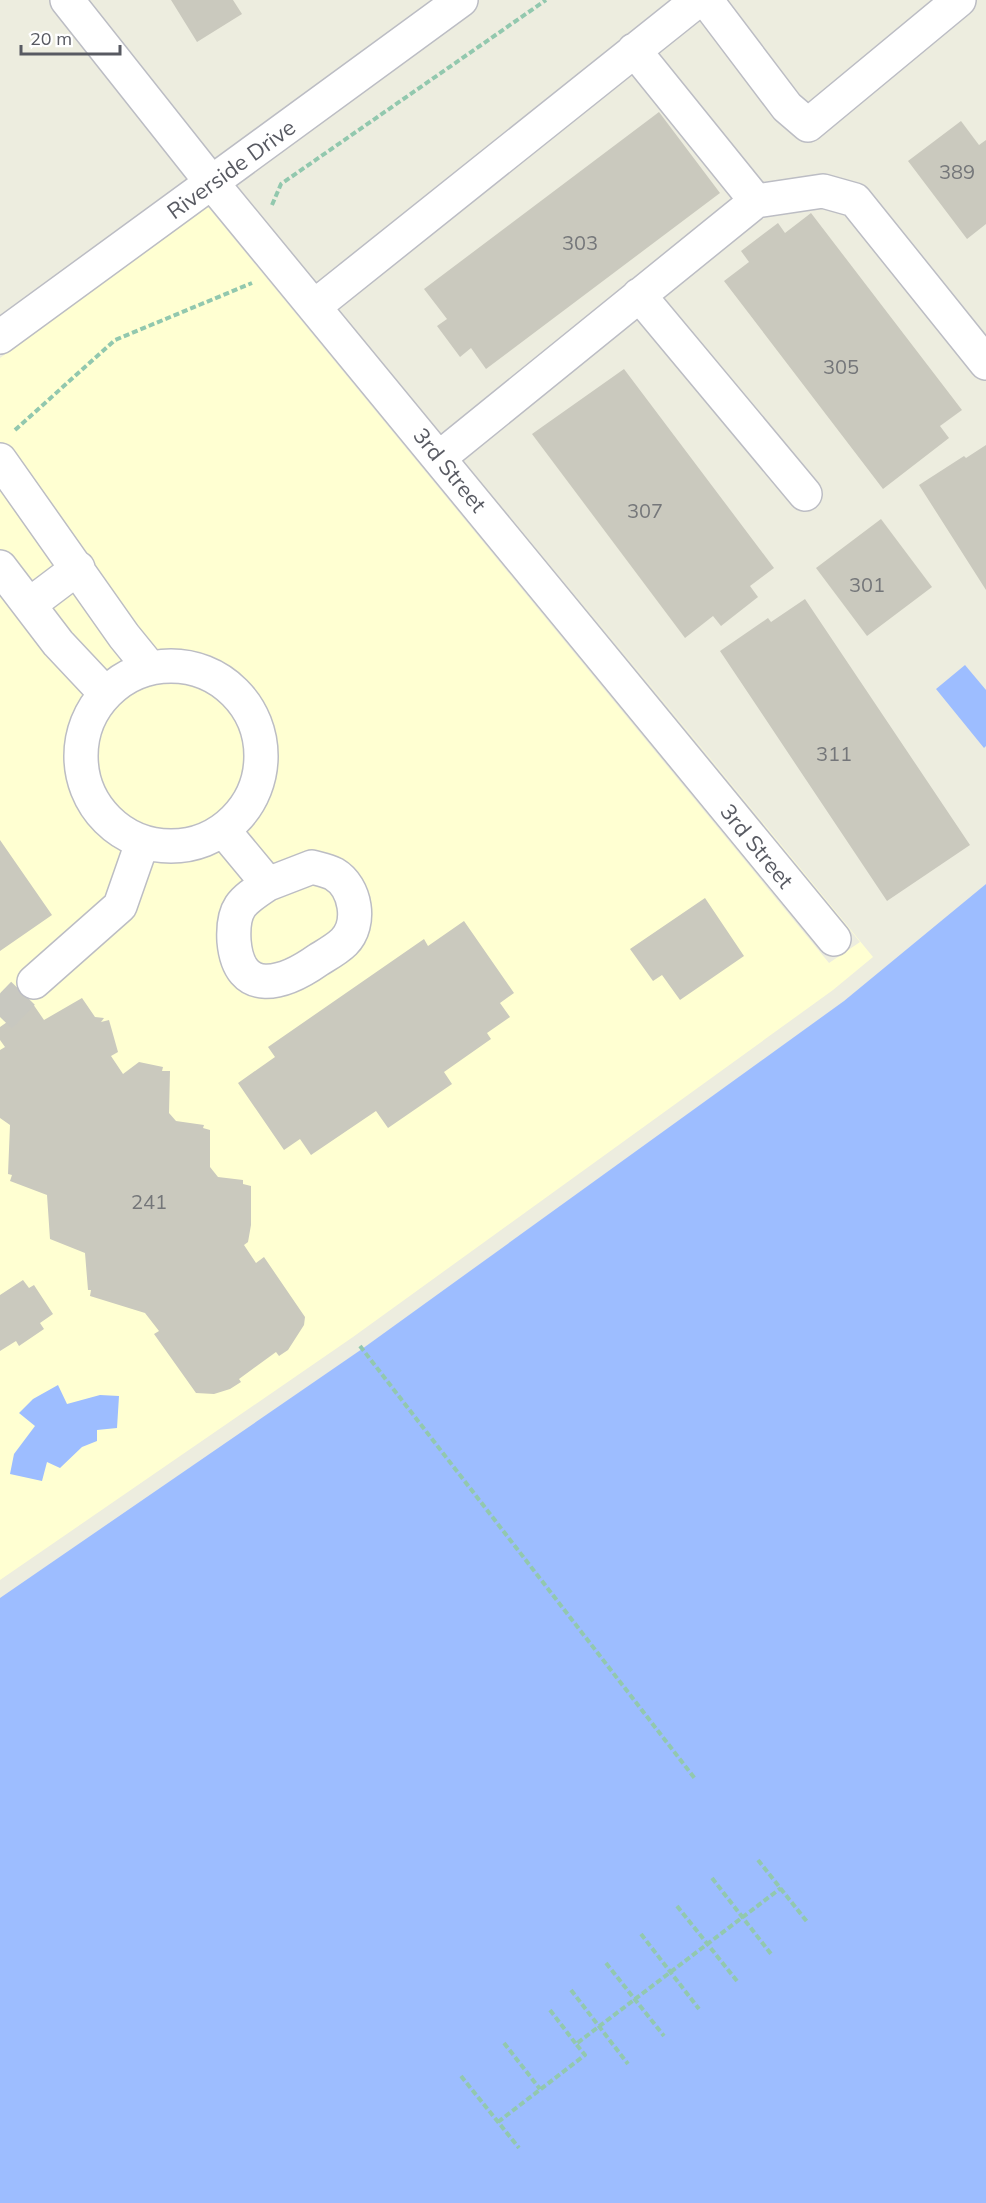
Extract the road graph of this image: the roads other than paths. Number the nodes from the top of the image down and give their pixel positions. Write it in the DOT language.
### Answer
graph roads {
  1 [pos="67,0"];
  2 [pos="461,0"];
  3 [pos="698,0"];
  4 [pos="706,0"];
  5 [pos="959,0"];
  6 [pos="634,50"];
  7 [pos="212,183"];
  8 [pos="756,201"];
  9 [pos="639,295"];
  10 [pos="315,306"];
  11 [pos="0,337"];
  12 [pos="986,363"];
  13 [pos="440,458"];
  14 [pos="0,460"];
  15 [pos="805,495"];
  16 [pos="0,567"];
  17 [pos="78,568"];
  18 [pos="29,605"];
  19 [pos="150,668"];
  20 [pos="105,693"];
  21 [pos="224,831"];
  22 [pos="142,843"];
  23 [pos="268,884"];
  24 [pos="834,939"];
  25 [pos="34,982"];
  1 -- 7 [label="street, 3rd Street"];
  2 -- 7 [label="street, Riverside Drive"];
  3 -- 6 [label="street"];
  4 -- 5 [label="street"];
  6 -- 8 [label="street"];
  6 -- 10 [label="street"];
  7 -- 10 [label="street, 3rd Street"];
  7 -- 11 [label="street, Riverside Drive"];
  8 -- 9 [label="street"];
  8 -- 12 [label="street"];
  9 -- 13 [label="street"];
  9 -- 15 [label="street"];
  10 -- 13 [label="street, 3rd Street"];
  13 -- 24 [label="street, 3rd Street"];
  14 -- 17 [label="street"];
  16 -- 18 [label="street"];
  17 -- 18 [label="street"];
  17 -- 19 [label="street"];
  18 -- 20 [label="street"];
  19 -- 20 [label="street"];
  19 -- 21 [label="street"];
  20 -- 22 [label="street"];
  21 -- 22 [label="street"];
  21 -- 23 [label="street"];
  22 -- 25 [label="street"];
}
